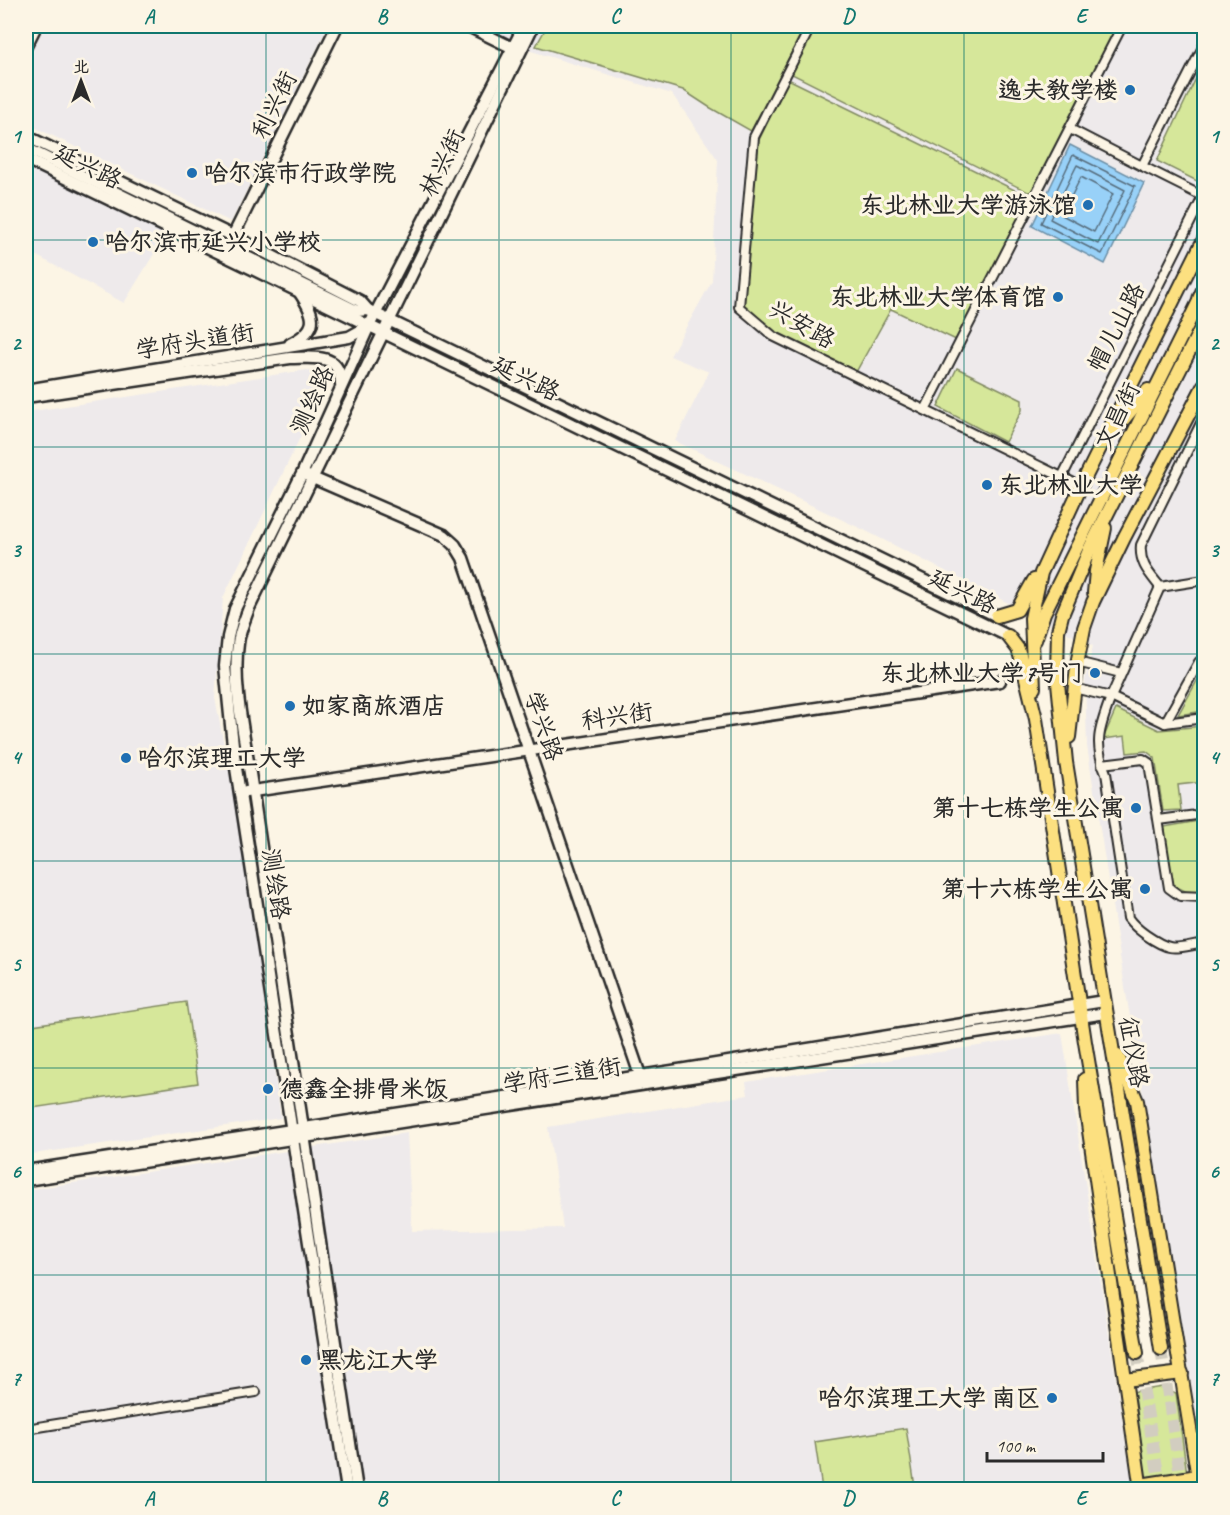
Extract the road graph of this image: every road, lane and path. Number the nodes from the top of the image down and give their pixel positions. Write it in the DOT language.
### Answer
graph roads {
  1 [pos="36,26"];
  2 [pos="337,26"];
  3 [pos="468,26"];
  4 [pos="524,26"];
  5 [pos="533,26"];
  6 [pos="811,26"];
  7 [pos="1122,26"];
  8 [pos="1204,45"];
  9 [pos="26,46"];
  10 [pos="513,48"];
  11 [pos="1070,129"];
  12 [pos="26,136"];
  13 [pos="26,148"];
  14 [pos="26,159"];
  15 [pos="1142,166"];
  16 [pos="1204,196"];
  17 [pos="232,236"];
  18 [pos="1204,239"];
  19 [pos="300,292"];
  20 [pos="1202,294"];
  21 [pos="372,312"];
  22 [pos="388,319"];
  23 [pos="1204,322"];
  24 [pos="369,326"];
  25 [pos="382,332"];
  26 [pos="276,350"];
  27 [pos="1170,357"];
  28 [pos="1204,385"];
  29 [pos="341,387"];
  30 [pos="26,390"];
  31 [pos="26,398"];
  32 [pos="926,410"];
  33 [pos="1204,417"];
  34 [pos="1103,443"];
  35 [pos="307,476"];
  36 [pos="1062,477"];
  37 [pos="1080,486"];
  38 [pos="1074,499"];
  39 [pos="1108,515"];
  40 [pos="1204,580"];
  41 [pos="1160,587"];
  42 [pos="1094,601"];
  43 [pos="997,616"];
  44 [pos="1008,636"];
  45 [pos="1033,653"];
  46 [pos="1204,657"];
  47 [pos="1077,662"];
  48 [pos="1121,674"];
  49 [pos="1000,681"];
  50 [pos="1074,688"];
  51 [pos="1111,697"];
  52 [pos="1204,718"];
  53 [pos="1036,720"];
  54 [pos="1165,723"];
  55 [pos="530,750"];
  56 [pos="1066,762"];
  57 [pos="1102,764"];
  58 [pos="253,791"];
  59 [pos="240,792"];
  60 [pos="1204,814"];
  61 [pos="1159,820"];
  62 [pos="1204,897"];
  63 [pos="1204,943"];
  64 [pos="1105,1007"];
  65 [pos="1081,1010"];
  66 [pos="1110,1038"];
  67 [pos="1085,1042"];
  68 [pos="641,1080"];
  69 [pos="298,1133"];
  70 [pos="26,1171"];
  71 [pos="26,1180"];
  72 [pos="1161,1349"];
  73 [pos="1137,1353"];
  74 [pos="1182,1373"];
  75 [pos="1125,1380"];
  76 [pos="256,1392"];
  77 [pos="26,1429"];
  78 [pos="1198,1476"];
  79 [pos="1140,1487"];
  80 [pos="347,1490"];
  81 [pos="357,1490"];
  82 [pos="1200,1490"];
  1 -- 9 [label="main road"];
  2 -- 17 [label="main road, 利兴街"];
  3 -- 10 [label="main road"];
  4 -- 10 [label="main road, 林兴街"];
  5 -- 22 [label="main road, 林兴街"];
  6 -- 32 [label="street, 兴安路"];
  7 -- 11 [label="street"];
  8 -- 15 [label="street"];
  10 -- 21 [label="main road, 林兴街"];
  11 -- 15 [label="street"];
  11 -- 32 [label="street"];
  12 -- 17 [label="main road, 延兴路"];
  13 -- 21 [label="main road"];
  14 -- 19 [label="main road, 延兴路"];
  15 -- 16 [label="street"];
  16 -- 36 [label="street, 帽儿山路"];
  17 -- 21 [label="main road, 延兴路"];
  18 -- 34 [label="main road"];
  19 -- 24 [label="main road, 延兴路"];
  19 -- 26 [label="main road"];
  20 -- 27 [label="main road, 文昌街"];
  21 -- 22 [label="main road, 延兴路"];
  21 -- 24 [label="main road, 测绘路"];
  22 -- 25 [label="main road, 测绘路"];
  22 -- 43 [label="main road, 延兴路"];
  23 -- 39 [label="main road, 文昌街"];
  24 -- 25 [label="main road, 延兴路"];
  24 -- 26 [label="main road, 学府头道街"];
  24 -- 29 [label="main road, 测绘路"];
  25 -- 35 [label="main road, 测绘路"];
  25 -- 44 [label="main road, 延兴路"];
  26 -- 30 [label="main road, 学府头道街"];
  27 -- 34 [label="main road"];
  27 -- 45 [label="main road, 文昌街"];
  28 -- 42 [label="main road"];
  29 -- 31 [label="main road, 学府头道街"];
  29 -- 35 [label="main road, 测绘路"];
  32 -- 36 [label="street, 兴安路"];
  33 -- 41 [label="street"];
  34 -- 37 [label="main road"];
  35 -- 55 [label="main road, 学兴路"];
  35 -- 58 [label="main road, 测绘路"];
  35 -- 59 [label="main road, 测绘路"];
  36 -- 37 [label="street, 兴安路"];
  37 -- 38 [label="main road"];
  38 -- 43 [label="main road"];
  38 -- 45 [label="main road"];
  39 -- 42 [label="main road"];
  39 -- 56 [label="main road, 文昌街"];
  40 -- 41 [label="street"];
  41 -- 48 [label="street"];
  42 -- 47 [label="main road"];
  44 -- 53 [label="main road"];
  45 -- 53 [label="main road"];
  46 -- 54 [label="street"];
  47 -- 48 [label="street"];
  47 -- 50 [label="main road"];
  48 -- 51 [label="street"];
  49 -- 55 [label="main road, 科兴街"];
  50 -- 51 [label="street"];
  50 -- 56 [label="main road"];
  51 -- 54 [label="street"];
  51 -- 57 [label="street"];
  52 -- 54 [label="street"];
  53 -- 65 [label="main road"];
  55 -- 58 [label="main road, 科兴街"];
  55 -- 68 [label="main road, 学兴路"];
  56 -- 64 [label="main road, 征仪路"];
  57 -- 61 [label="street"];
  57 -- 63 [label="street"];
  58 -- 59 [label="main road, 科兴街"];
  58 -- 69 [label="main road, 测绘路"];
  59 -- 69 [label="main road, 测绘路"];
  60 -- 61 [label="street"];
  61 -- 62 [label="street"];
  64 -- 65 [label="main road, 学府三道街"];
  64 -- 66 [label="main road, 征仪路"];
  65 -- 67 [label="main road"];
  65 -- 68 [label="main road, 学府三道街"];
  66 -- 72 [label="main road, 征仪路"];
  66 -- 74 [label="main road"];
  67 -- 73 [label="main road"];
  67 -- 75 [label="main road"];
  68 -- 69 [label="main road, 学府三道街"];
  69 -- 70 [label="main road, 学府三道街"];
  69 -- 71 [label="main road, 学府三道街"];
  69 -- 80 [label="main road, 测绘路"];
  69 -- 81 [label="main road, 测绘路"];
  74 -- 75 [label="main road"];
  74 -- 78 [label="main road"];
  75 -- 79 [label="main road"];
  76 -- 77 [label="street"];
  78 -- 79 [label="main road"];
  78 -- 82 [label="main road"];
}
